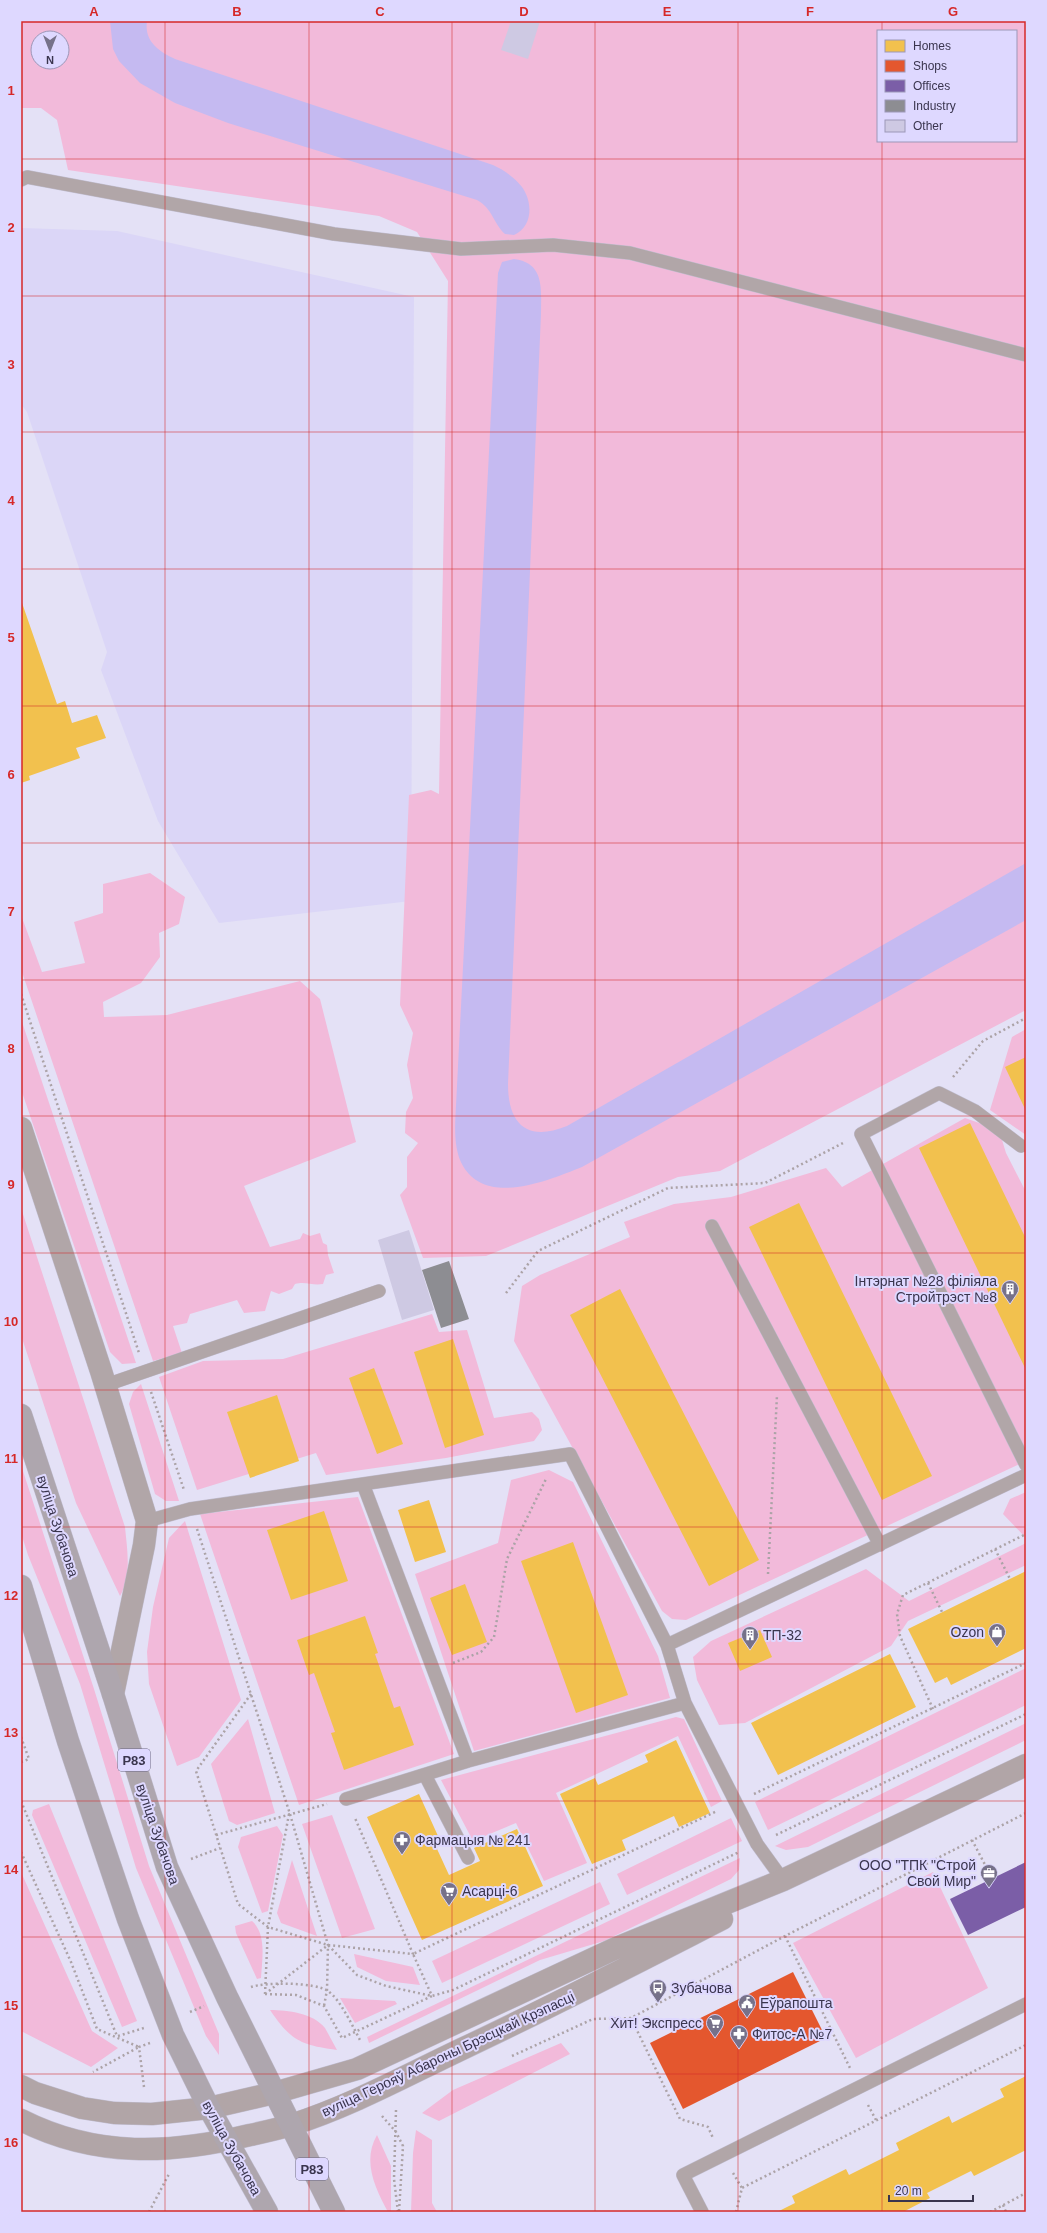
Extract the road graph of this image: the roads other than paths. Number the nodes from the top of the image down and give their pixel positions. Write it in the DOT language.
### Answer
graph roads {
  1 [pos="21,180"];
  2 [pos="1026,355"];
  3 [pos="21,1128"];
  4 [pos="1024,1149"];
  5 [pos="712,1226"];
  6 [pos="379,1291"];
  7 [pos="106,1385"];
  8 [pos="21,1415"];
  9 [pos="1026,1465"];
  10 [pos="1026,1475"];
  11 [pos="362,1484"];
  12 [pos="147,1520"];
  13 [pos="880,1545"];
  14 [pos="21,1586"];
  15 [pos="667,1645"];
  16 [pos="113,1694"];
  17 [pos="685,1703"];
  18 [pos="468,1761"];
  19 [pos="1026,1765"];
  20 [pos="425,1775"];
  21 [pos="346,1799"];
  22 [pos="468,1858"];
  23 [pos="783,1880"];
  24 [pos="1026,2004"];
  25 [pos="21,2086"];
  26 [pos="274,2093"];
  27 [pos="209,2108"];
  28 [pos="21,2120"];
  29 [pos="291,2125"];
  30 [pos="227,2140"];
  31 [pos="267,2212"];
  32 [pos="334,2212"];
  33 [pos="702,2212"];
  1 -- 2 [label="lane"];
  3 -- 7 [label="street"];
  4 -- 9 [label="lane"];
  5 -- 13 [label="lane"];
  6 -- 7 [label="lane"];
  7 -- 12 [label="street"];
  8 -- 16 [label="highway, вуліца Зубачова / Р83"];
  10 -- 13 [label="lane"];
  11 -- 12 [label="lane"];
  11 -- 15 [label="lane"];
  11 -- 18 [label="lane"];
  12 -- 16 [label="street"];
  13 -- 15 [label="lane"];
  14 -- 27 [label="highway, вуліца Зубачова"];
  15 -- 17 [label="lane"];
  16 -- 26 [label="highway, вуліца Зубачова / Р83"];
  17 -- 18 [label="lane"];
  17 -- 23 [label="lane"];
  18 -- 20 [label="lane"];
  19 -- 23 [label="main road, вуліца Герояў Абароны Брэсцкай Крэпасці"];
  20 -- 21 [label="lane"];
  20 -- 22 [label="lane"];
  23 -- 26 [label="main road, вуліца Герояў Абароны Брэсцкай Крэпасці"];
  23 -- 29 [label="main road, вуліца Герояў Абароны Брэсцкай Крэпасці"];
  24 -- 33 [label="lane"];
  25 -- 27 [label="main road, вуліца Герояў Абароны Брэсцкай Крэпасці"];
  26 -- 27 [label="main road, вуліца Герояў Абароны Брэсцкай Крэпасці"];
  26 -- 29 [label="highway, вуліца Зубачова / Р83"];
  27 -- 30 [label="highway, вуліца Зубачова"];
  28 -- 30 [label="main road, вуліца Герояў Абароны Брэсцкай Крэпасці"];
  29 -- 30 [label="main road, вуліца Герояў Абароны Брэсцкай Крэпасці"];
  29 -- 32 [label="highway, вуліца Зубачова / Р83"];
  30 -- 31 [label="highway, вуліца Зубачова"];
}
